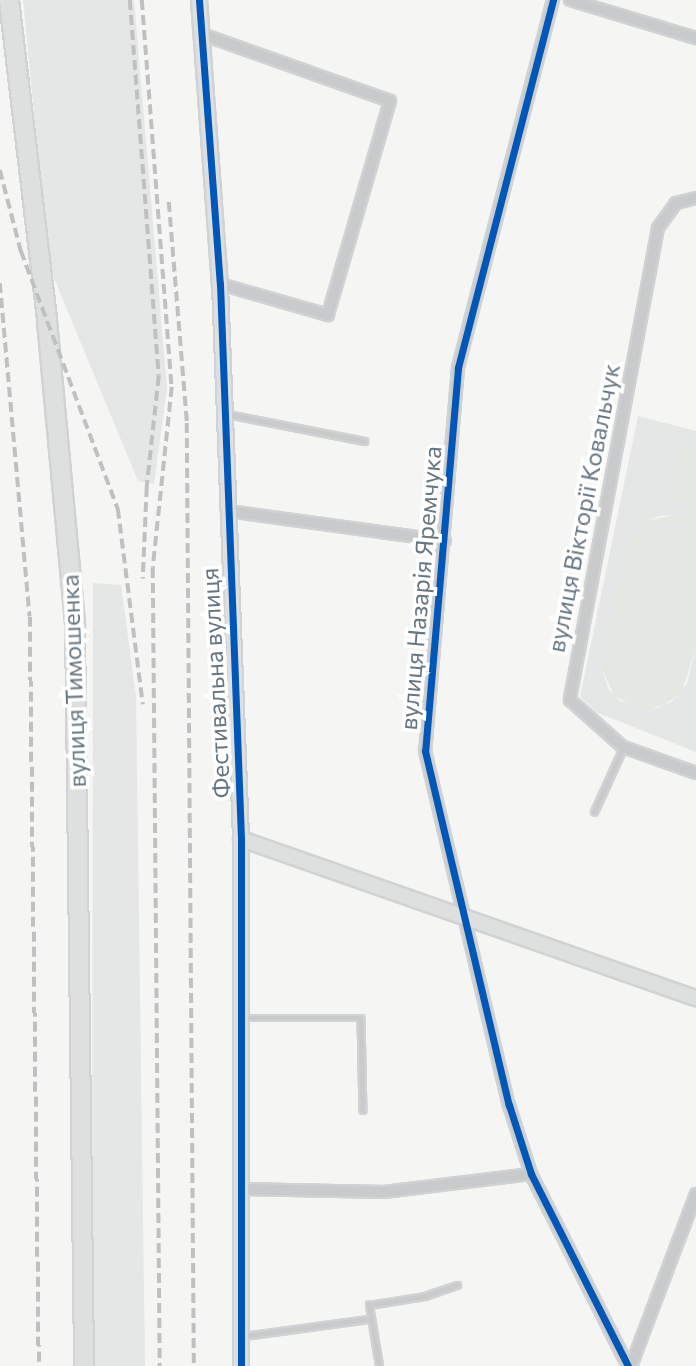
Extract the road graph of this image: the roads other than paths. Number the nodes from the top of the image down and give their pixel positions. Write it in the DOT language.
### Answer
graph roads {
  1 [pos="9,0"];
  2 [pos="200,0"];
  3 [pos="553,0"];
  4 [pos="570,0"];
  5 [pos="204,35"];
  6 [pos="696,38"];
  7 [pos="696,198"];
  8 [pos="220,284"];
  9 [pos="226,414"];
  10 [pos="364,440"];
  11 [pos="227,511"];
  12 [pos="445,541"];
  13 [pos="623,747"];
  14 [pos="696,773"];
  15 [pos="594,812"];
  16 [pos="241,839"];
  17 [pos="463,916"];
  18 [pos="696,998"];
  19 [pos="244,1018"];
  20 [pos="363,1110"];
  21 [pos="531,1174"];
  22 [pos="241,1189"];
  23 [pos="696,1194"];
  24 [pos="457,1285"];
  25 [pos="368,1319"];
  26 [pos="240,1337"];
  27 [pos="84,1366"];
  28 [pos="241,1366"];
  29 [pos="379,1366"];
  30 [pos="629,1366"];
  1 -- 27 [label="highway, вулиця Тимошенка"];
  2 -- 5 [label="street, Фестивальна вулиця"];
  3 -- 12 [label="street, вулиця Назарія Яремчука"];
  4 -- 6 [label="street"];
  5 -- 8 [label="street, Фестивальна вулиця"];
  5 -- 8 [label="street"];
  7 -- 13 [label="street, вулиця Вікторії Ковальчук"];
  8 -- 9 [label="street, Фестивальна вулиця"];
  9 -- 10 [label="lane"];
  9 -- 11 [label="street, Фестивальна вулиця"];
  11 -- 12 [label="street"];
  11 -- 16 [label="street, Фестивальна вулиця"];
  12 -- 17 [label="street, вулиця Назарія Яремчука"];
  13 -- 14 [label="street, вулиця Вікторії Ковальчук"];
  13 -- 15 [label="lane"];
  16 -- 17 [label="street"];
  16 -- 19 [label="street, Фестивальна вулиця"];
  17 -- 18 [label="street"];
  17 -- 21 [label="street, вулиця Назарія Яремчука"];
  19 -- 20 [label="lane"];
  19 -- 22 [label="street, Фестивальна вулиця"];
  21 -- 22 [label="street"];
  21 -- 30 [label="street, вулиця Назарія Яремчука"];
  22 -- 26 [label="street, Фестивальна вулиця"];
  23 -- 30 [label="street"];
  24 -- 25 [label="lane"];
  25 -- 26 [label="lane"];
  25 -- 29 [label="lane"];
  26 -- 28 [label="street, Фестивальна вулиця"];
}
